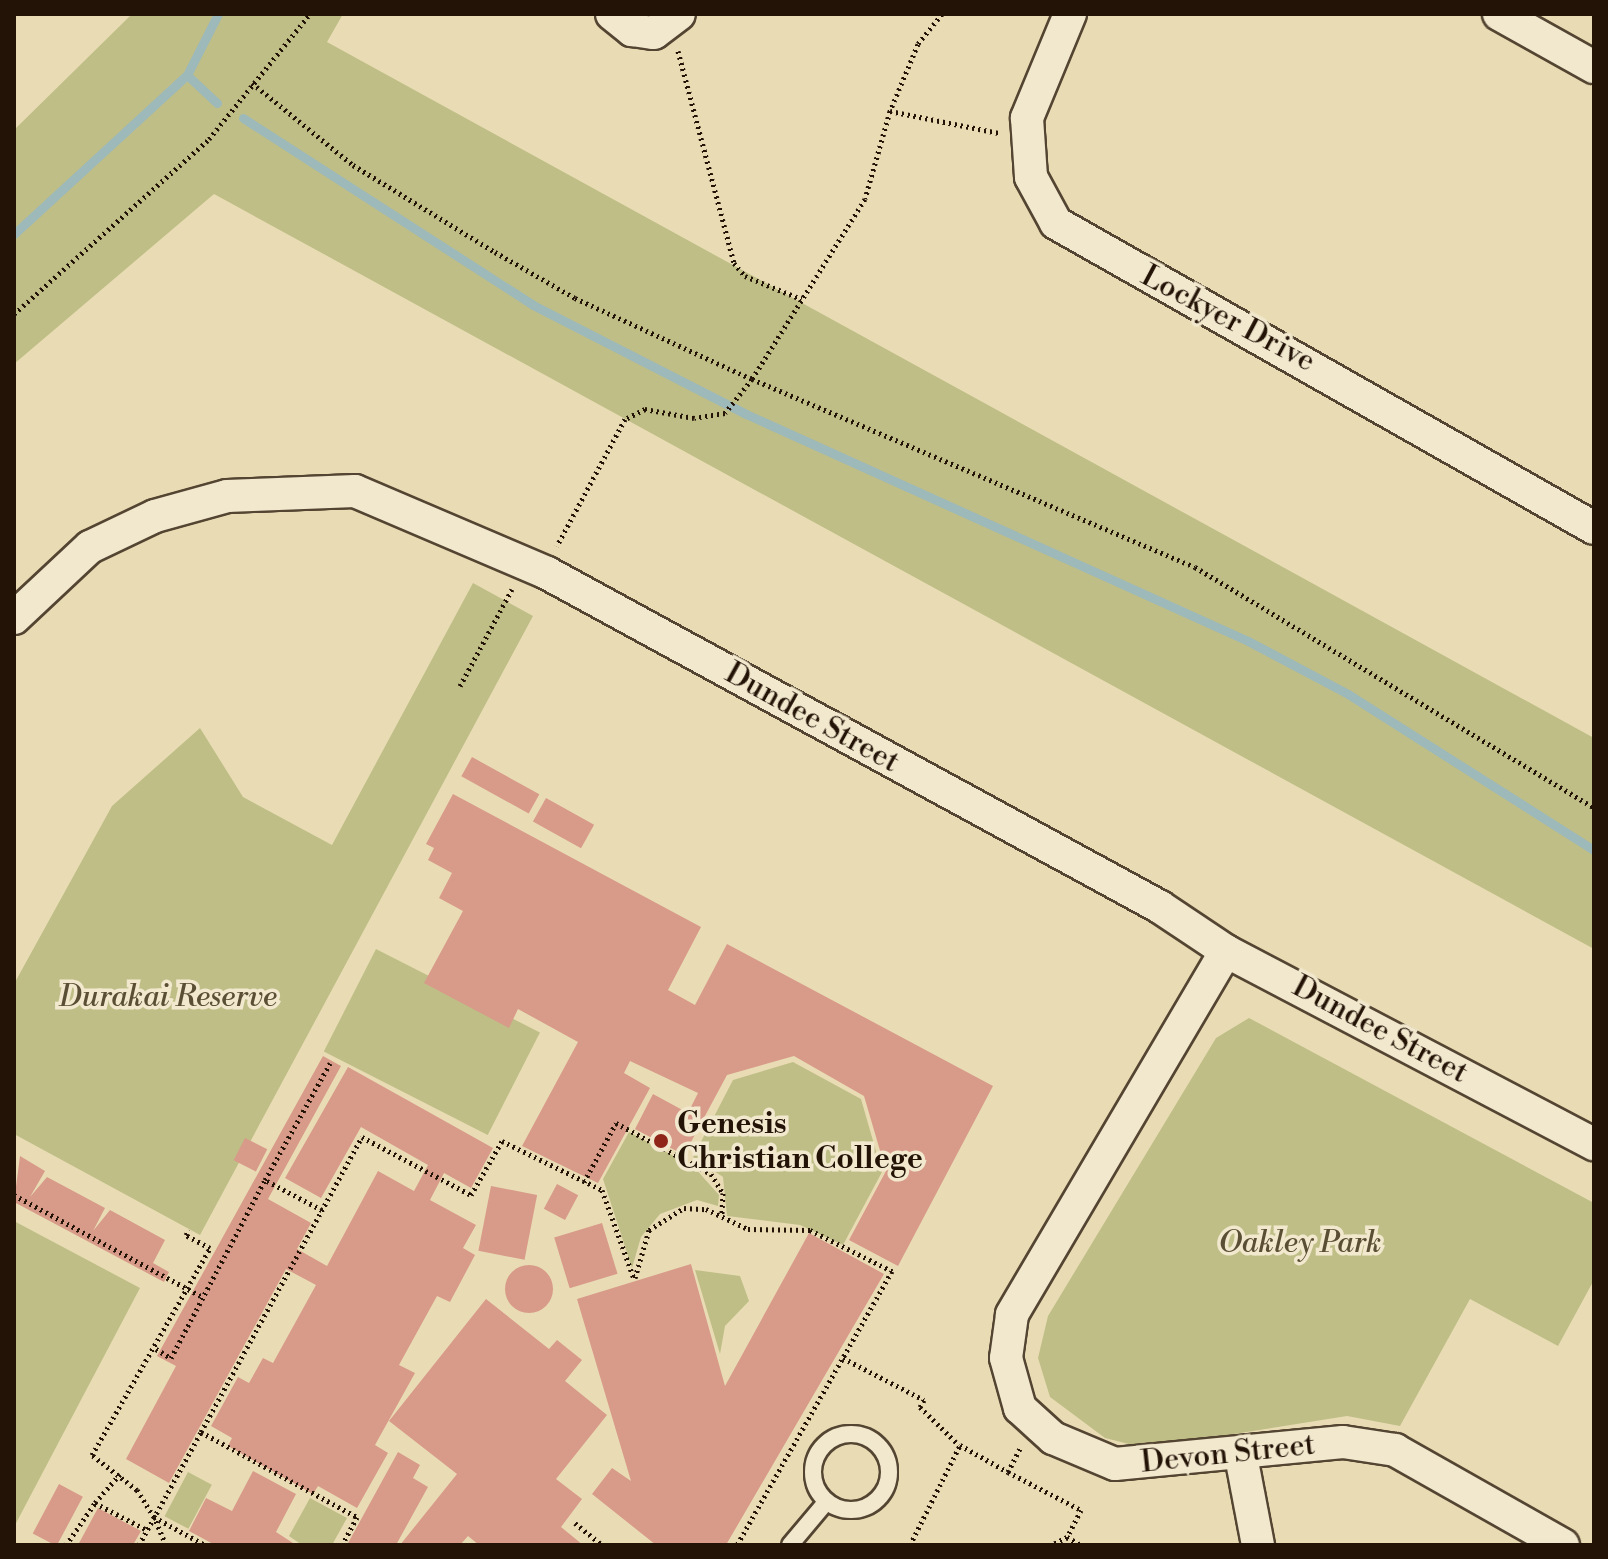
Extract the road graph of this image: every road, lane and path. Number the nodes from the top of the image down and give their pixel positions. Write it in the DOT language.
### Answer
graph roads {
  1 [pos="310,14"];
  2 [pos="612,14"];
  3 [pos="942,14"];
  4 [pos="1070,14"];
  5 [pos="1499,14"];
  6 [pos="672,22"];
  7 [pos="1594,67"];
  8 [pos="252,83"];
  9 [pos="890,111"];
  10 [pos="1028,139"];
  11 [pos="801,299"];
  12 [pos="14,314"];
  13 [pos="752,379"];
  14 [pos="1594,528"];
  15 [pos="537,568"];
  16 [pos="14,618"];
  17 [pos="460,686"];
  18 [pos="1594,808"];
  19 [pos="1226,951"];
  20 [pos="330,1063"];
  21 [pos="1594,1144"];
  22 [pos="265,1180"];
  23 [pos="584,1182"];
  24 [pos="14,1195"];
  25 [pos="322,1210"];
  26 [pos="722,1215"];
  27 [pos="189,1230"];
  28 [pos="188,1289"];
  29 [pos="203,1297"];
  30 [pos="156,1349"];
  31 [pos="843,1358"];
  32 [pos="1033,1425"];
  33 [pos="201,1432"];
  34 [pos="960,1445"];
  35 [pos="1241,1456"];
  36 [pos="1008,1472"];
  37 [pos="120,1474"];
  38 [pos="827,1501"];
  39 [pos="95,1503"];
  40 [pos="154,1517"];
  41 [pos="575,1523"];
  42 [pos="147,1530"];
  43 [pos="1067,1537"];
  44 [pos="66,1545"];
  45 [pos="139,1545"];
  46 [pos="166,1545"];
  47 [pos="205,1545"];
  48 [pos="342,1545"];
  49 [pos="602,1545"];
  50 [pos="737,1545"];
  51 [pos="790,1545"];
  52 [pos="910,1545"];
  53 [pos="1051,1545"];
  54 [pos="1081,1545"];
  55 [pos="1258,1545"];
  56 [pos="1563,1545"];
  1 -- 8 [label="path"];
  2 -- 6 [label="street"];
  3 -- 9 [label="path"];
  4 -- 10 [label="street, Lockyer Drive"];
  5 -- 7 [label="street"];
  6 -- 11 [label="path"];
  8 -- 12 [label="path"];
  8 -- 13 [label="path"];
  9 -- 10 [label="path"];
  9 -- 11 [label="path"];
  10 -- 14 [label="street, Lockyer Drive"];
  11 -- 13 [label="path"];
  13 -- 15 [label="path"];
  13 -- 18 [label="path"];
  15 -- 16 [label="street, Dundee Street"];
  15 -- 17 [label="path"];
  15 -- 19 [label="street, Dundee Street"];
  19 -- 21 [label="street, Dundee Street"];
  19 -- 32 [label="street"];
  20 -- 22 [label="path"];
  22 -- 25 [label="path"];
  22 -- 29 [label="path"];
  23 -- 25 [label="path"];
  23 -- 26 [label="path"];
  23 -- 26 [label="path"];
  24 -- 28 [label="path"];
  25 -- 33 [label="path"];
  26 -- 31 [label="path"];
  27 -- 28 [label="path"];
  28 -- 29 [label="path"];
  28 -- 30 [label="path"];
  29 -- 30 [label="path"];
  30 -- 37 [label="path"];
  31 -- 34 [label="path"];
  31 -- 50 [label="path"];
  32 -- 35 [label="street, Devon Street"];
  32 -- 36 [label="path"];
  33 -- 40 [label="path"];
  33 -- 48 [label="path"];
  34 -- 36 [label="path"];
  34 -- 52 [label="path"];
  35 -- 55 [label="street"];
  35 -- 56 [label="street, Devon Street"];
  36 -- 43 [label="path"];
  37 -- 39 [label="path"];
  37 -- 40 [label="path"];
  38 -- 38 [label="lane"];
  38 -- 51 [label="lane"];
  39 -- 42 [label="path"];
  39 -- 44 [label="path"];
  40 -- 42 [label="path"];
  40 -- 46 [label="path"];
  40 -- 47 [label="path"];
  41 -- 49 [label="path"];
  42 -- 45 [label="path"];
  43 -- 53 [label="path"];
  43 -- 54 [label="path"];
}
